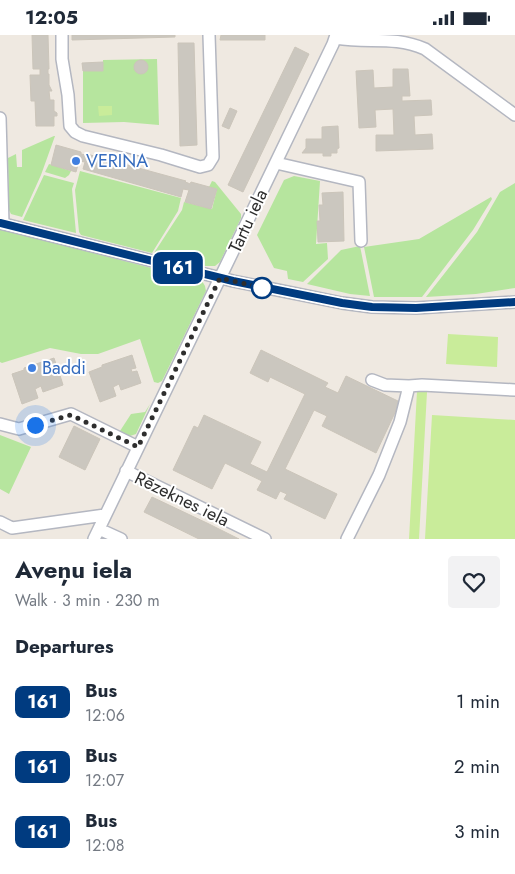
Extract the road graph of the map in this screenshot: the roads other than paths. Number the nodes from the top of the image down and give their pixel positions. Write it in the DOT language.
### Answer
graph roads {
  1 [pos="62,35"];
  2 [pos="209,35"];
  3 [pos="336,36"];
  4 [pos="404,38"];
  5 [pos="515,115"];
  6 [pos="0,118"];
  7 [pos="276,163"];
  8 [pos="1,224"];
  9 [pos="361,241"];
  10 [pos="220,278"];
  11 [pos="515,302"];
  12 [pos="372,380"];
  13 [pos="409,386"];
  14 [pos="515,390"];
  15 [pos="0,424"];
  16 [pos="138,447"];
  17 [pos="126,471"];
  18 [pos="105,515"];
  19 [pos="0,523"];
  20 [pos="96,534"];
  21 [pos="121,539"];
  22 [pos="265,539"];
  23 [pos="347,539"];
  1 -- 2 [label="street"];
  3 -- 4 [label="street"];
  3 -- 7 [label="street, Tartu iela"];
  4 -- 5 [label="street"];
  6 -- 8 [label="street"];
  7 -- 9 [label="street"];
  7 -- 10 [label="street, Tartu iela"];
  8 -- 10 [label="street"];
  10 -- 11 [label="street"];
  10 -- 16 [label="street, Tartu iela"];
  12 -- 13 [label="street"];
  13 -- 14 [label="street"];
  13 -- 23 [label="street"];
  15 -- 16 [label="street"];
  16 -- 17 [label="street, Tartu iela"];
  17 -- 18 [label="street, Tartu iela"];
  17 -- 22 [label="street, Rēzeknes iela"];
  18 -- 19 [label="street"];
  18 -- 20 [label="street, Tartu iela"];
  20 -- 21 [label="street"];
}
